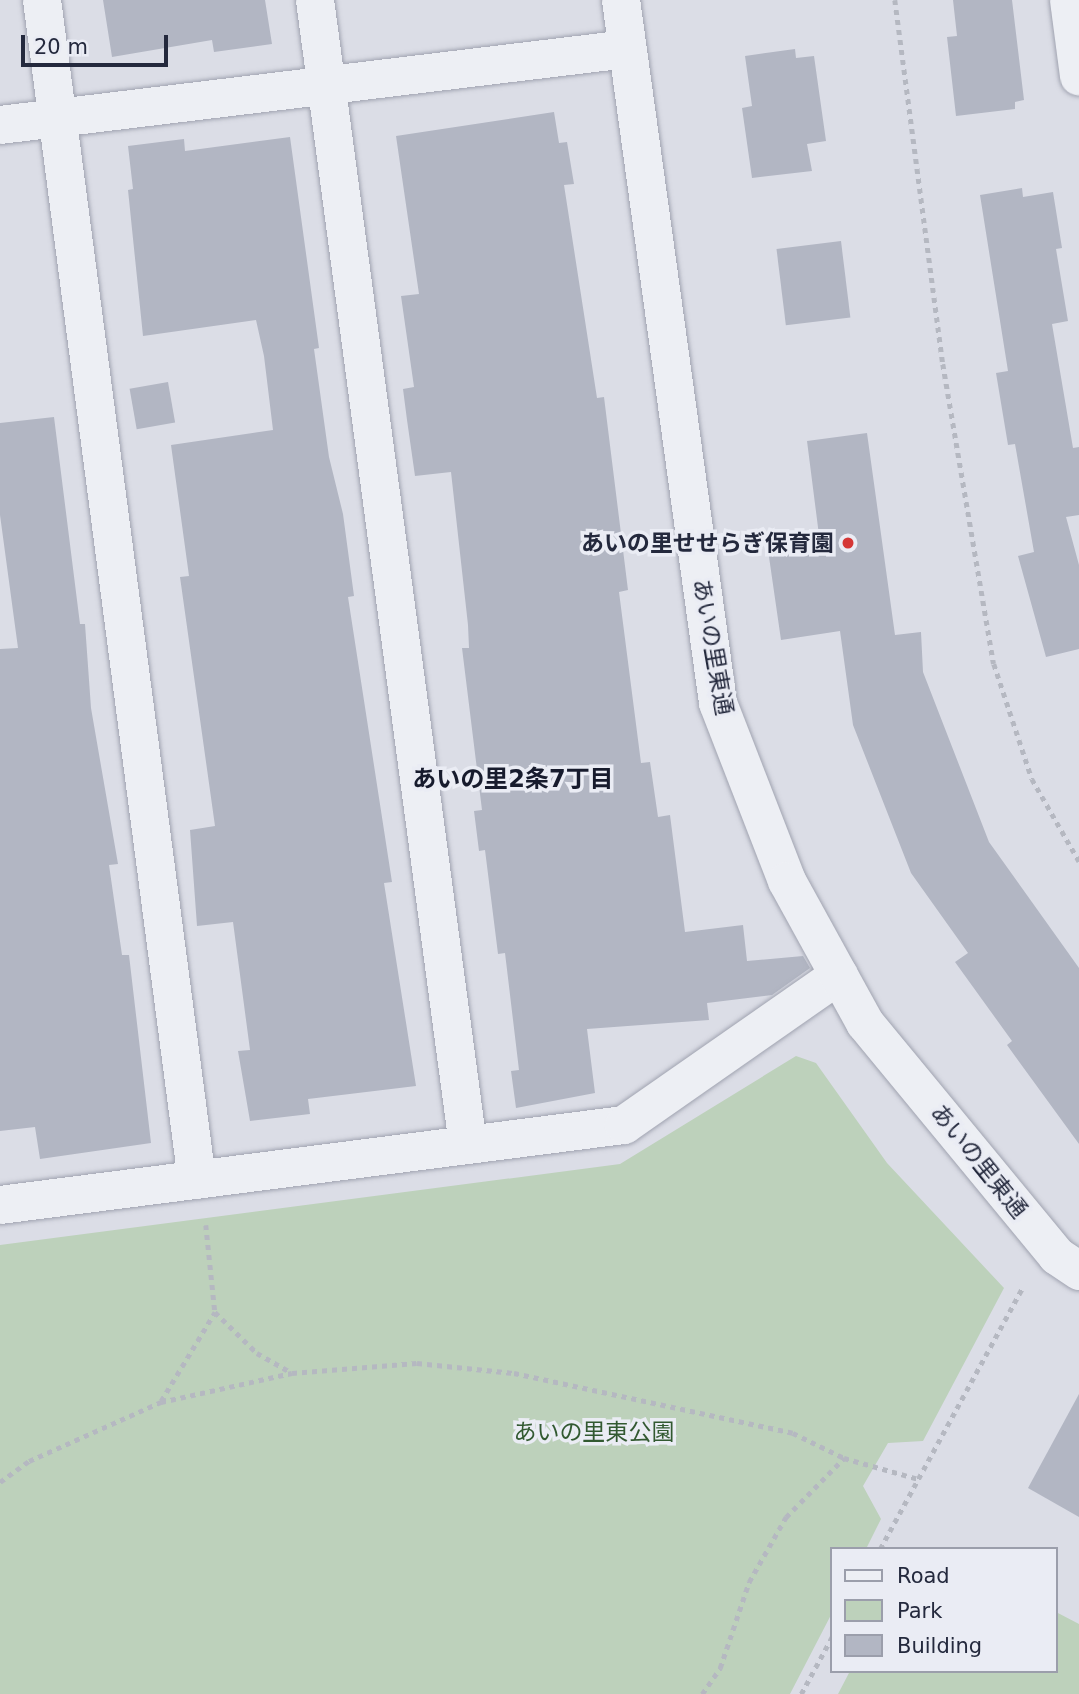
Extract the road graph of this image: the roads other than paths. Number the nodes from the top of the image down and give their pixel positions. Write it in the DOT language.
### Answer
graph roads {
  1 [pos="42,0"];
  2 [pos="315,0"];
  3 [pos="621,0"];
  4 [pos="1069,0"];
  5 [pos="627,49"];
  6 [pos="1079,76"];
  7 [pos="326,83"];
  8 [pos="57,117"];
  9 [pos="0,125"];
  10 [pos="839,975"];
  11 [pos="468,1145"];
  12 [pos="197,1180"];
  13 [pos="0,1205"];
  14 [pos="1079,1270"];
  1 -- 8 [label="street"];
  2 -- 7 [label="street"];
  3 -- 5 [label="street, あいの里東通"];
  4 -- 6 [label="street"];
  5 -- 7 [label="street"];
  5 -- 10 [label="street, あいの里東通"];
  7 -- 8 [label="street"];
  7 -- 11 [label="street"];
  8 -- 9 [label="street"];
  8 -- 12 [label="street"];
  10 -- 11 [label="street"];
  10 -- 14 [label="street, あいの里東通"];
  11 -- 12 [label="street"];
  12 -- 13 [label="street"];
}
